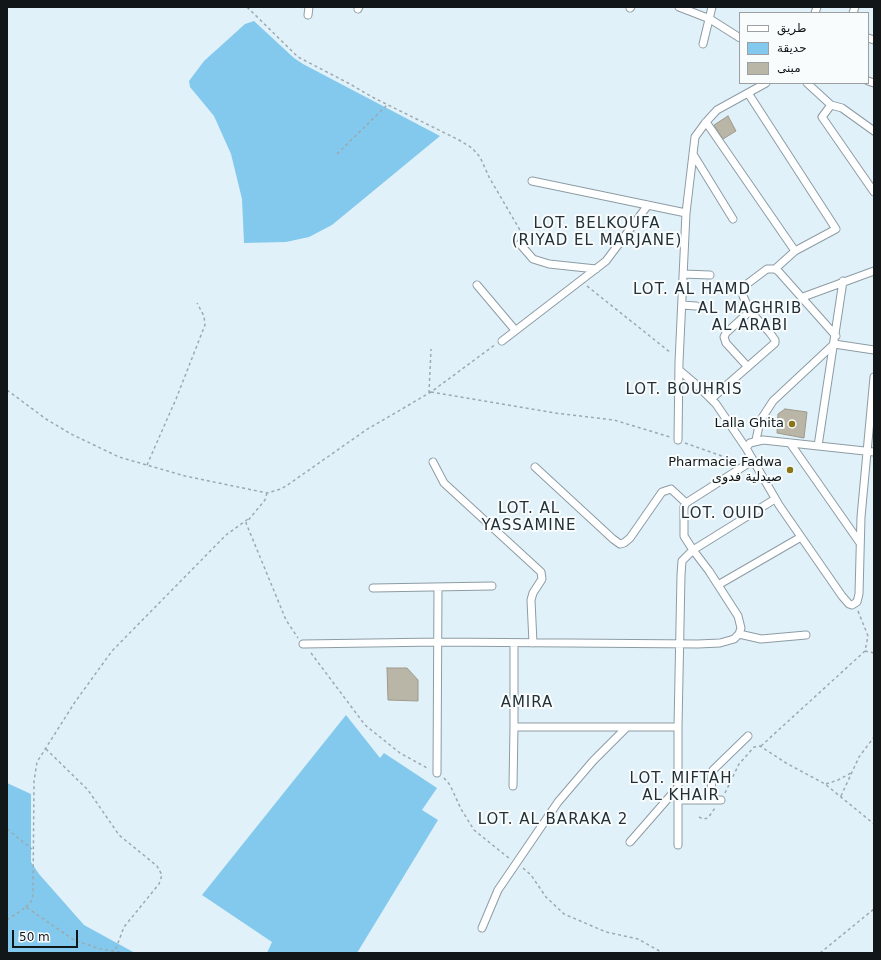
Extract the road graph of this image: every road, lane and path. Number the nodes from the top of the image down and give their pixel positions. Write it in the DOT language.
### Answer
graph roads {
  1 [pos="246,7"];
  2 [pos="309,7"];
  3 [pos="679,7"];
  4 [pos="712,7"];
  5 [pos="308,16"];
  6 [pos="710,19"];
  7 [pos="739,37"];
  8 [pos="703,44"];
  9 [pos="764,84"];
  10 [pos="808,84"];
  11 [pos="748,93"];
  12 [pos="831,104"];
  13 [pos="387,105"];
  14 [pos="706,122"];
  15 [pos="874,130"];
  16 [pos="337,154"];
  17 [pos="693,154"];
  18 [pos="532,181"];
  19 [pos="874,192"];
  20 [pos="648,205"];
  21 [pos="686,213"];
  22 [pos="733,219"];
  23 [pos="523,242"];
  24 [pos="795,251"];
  25 [pos="596,269"];
  26 [pos="775,269"];
  27 [pos="874,271"];
  28 [pos="683,274"];
  29 [pos="710,275"];
  30 [pos="843,281"];
  31 [pos="581,282"];
  32 [pos="477,286"];
  33 [pos="803,297"];
  34 [pos="197,303"];
  35 [pos="682,305"];
  36 [pos="696,306"];
  37 [pos="750,311"];
  38 [pos="515,330"];
  39 [pos="836,336"];
  40 [pos="502,341"];
  41 [pos="834,344"];
  42 [pos="431,350"];
  43 [pos="874,350"];
  44 [pos="679,362"];
  45 [pos="748,367"];
  46 [pos="679,370"];
  47 [pos="874,377"];
  48 [pos="7,390"];
  49 [pos="430,392"];
  50 [pos="711,399"];
  51 [pos="678,440"];
  52 [pos="756,440"];
  53 [pos="790,443"];
  54 [pos="818,446"];
  55 [pos="746,448"];
  56 [pos="870,452"];
  57 [pos="433,462"];
  58 [pos="750,463"];
  59 [pos="147,465"];
  60 [pos="535,467"];
  61 [pos="267,493"];
  62 [pos="775,499"];
  63 [pos="686,503"];
  64 [pos="248,519"];
  65 [pos="801,537"];
  66 [pos="860,543"];
  67 [pos="693,550"];
  68 [pos="718,585"];
  69 [pos="492,586"];
  70 [pos="438,587"];
  71 [pos="373,588"];
  72 [pos="855,604"];
  73 [pos="739,634"];
  74 [pos="806,635"];
  75 [pos="438,642"];
  76 [pos="514,643"];
  77 [pos="533,643"];
  78 [pos="680,643"];
  79 [pos="303,644"];
  80 [pos="865,651"];
  81 [pos="874,653"];
  82 [pos="514,727"];
  83 [pos="678,727"];
  84 [pos="626,728"];
  85 [pos="748,736"];
  86 [pos="874,737"];
  87 [pos="761,746"];
  88 [pos="46,749"];
  89 [pos="851,772"];
  90 [pos="437,773"];
  91 [pos="826,784"];
  92 [pos="513,786"];
  93 [pos="678,787"];
  94 [pos="841,796"];
  95 [pos="678,800"];
  96 [pos="712,800"];
  97 [pos="721,800"];
  98 [pos="698,817"];
  99 [pos="874,824"];
  100 [pos="7,830"];
  101 [pos="630,842"];
  102 [pos="678,845"];
  103 [pos="32,850"];
  104 [pos="515,862"];
  105 [pos="26,907"];
  106 [pos="874,909"];
  107 [pos="7,920"];
  108 [pos="482,928"];
  109 [pos="115,951"];
  110 [pos="124,953"];
  111 [pos="663,953"];
  112 [pos="820,953"];
  1 -- 13 [label="path"];
  2 -- 5 [label="street"];
  3 -- 6 [label="street"];
  4 -- 6 [label="street"];
  6 -- 7 [label="street"];
  6 -- 8 [label="street"];
  9 -- 11 [label="street"];
  10 -- 12 [label="street"];
  11 -- 14 [label="street"];
  11 -- 24 [label="street"];
  12 -- 15 [label="street"];
  12 -- 19 [label="street"];
  13 -- 16 [label="path"];
  13 -- 23 [label="path"];
  14 -- 17 [label="street"];
  14 -- 24 [label="street"];
  17 -- 21 [label="street"];
  17 -- 22 [label="street"];
  18 -- 20 [label="street"];
  20 -- 21 [label="street"];
  20 -- 25 [label="street"];
  21 -- 28 [label="street"];
  23 -- 25 [label="street"];
  24 -- 26 [label="street"];
  25 -- 31 [label="street"];
  26 -- 33 [label="street"];
  26 -- 37 [label="street"];
  27 -- 30 [label="street"];
  28 -- 29 [label="street"];
  28 -- 35 [label="street"];
  30 -- 33 [label="street"];
  30 -- 39 [label="street"];
  31 -- 38 [label="street"];
  31 -- 44 [label="path"];
  32 -- 38 [label="street"];
  33 -- 39 [label="street"];
  34 -- 59 [label="path"];
  35 -- 36 [label="street"];
  35 -- 44 [label="street"];
  37 -- 45 [label="street"];
  37 -- 45 [label="street"];
  38 -- 40 [label="street"];
  39 -- 41 [label="street"];
  40 -- 49 [label="path"];
  41 -- 43 [label="street"];
  41 -- 52 [label="street"];
  41 -- 54 [label="street"];
  42 -- 49 [label="path"];
  44 -- 46 [label="street"];
  45 -- 50 [label="street"];
  46 -- 50 [label="street"];
  46 -- 51 [label="street"];
  47 -- 56 [label="street"];
  48 -- 59 [label="path"];
  49 -- 51 [label="path"];
  49 -- 61 [label="path"];
  50 -- 55 [label="street"];
  51 -- 58 [label="path"];
  52 -- 53 [label="street"];
  52 -- 55 [label="street"];
  53 -- 54 [label="street"];
  53 -- 66 [label="street"];
  54 -- 56 [label="street"];
  55 -- 58 [label="street"];
  56 -- 66 [label="street"];
  57 -- 77 [label="street"];
  58 -- 62 [label="street"];
  58 -- 63 [label="street"];
  59 -- 61 [label="path"];
  60 -- 63 [label="street"];
  61 -- 64 [label="path"];
  62 -- 65 [label="street"];
  62 -- 67 [label="street"];
  63 -- 67 [label="street"];
  64 -- 79 [label="path"];
  64 -- 88 [label="path"];
  65 -- 68 [label="street"];
  65 -- 72 [label="street"];
  66 -- 72 [label="street"];
  67 -- 68 [label="street"];
  67 -- 78 [label="street"];
  68 -- 73 [label="street"];
  69 -- 70 [label="street"];
  70 -- 71 [label="street"];
  70 -- 75 [label="street"];
  72 -- 80 [label="path"];
  73 -- 74 [label="street"];
  73 -- 78 [label="street"];
  75 -- 76 [label="street"];
  75 -- 79 [label="street"];
  75 -- 90 [label="street"];
  76 -- 77 [label="street"];
  76 -- 82 [label="street"];
  77 -- 78 [label="street"];
  78 -- 83 [label="street"];
  79 -- 90 [label="path"];
  80 -- 81 [label="path"];
  80 -- 87 [label="path"];
  82 -- 84 [label="street"];
  82 -- 92 [label="street"];
  83 -- 84 [label="street"];
  83 -- 93 [label="street"];
  84 -- 104 [label="street"];
  85 -- 96 [label="street"];
  86 -- 89 [label="path"];
  87 -- 91 [label="path"];
  87 -- 97 [label="path"];
  88 -- 103 [label="path"];
  88 -- 109 [label="path"];
  89 -- 91 [label="path"];
  89 -- 94 [label="path"];
  90 -- 104 [label="path"];
  91 -- 94 [label="path"];
  93 -- 95 [label="street"];
  93 -- 101 [label="street"];
  94 -- 99 [label="path"];
  95 -- 96 [label="street"];
  95 -- 102 [label="street"];
  96 -- 97 [label="street"];
  97 -- 98 [label="path"];
  100 -- 103 [label="path"];
  103 -- 105 [label="path"];
  104 -- 108 [label="street"];
  104 -- 111 [label="path"];
  105 -- 107 [label="path"];
  105 -- 109 [label="path"];
  106 -- 112 [label="path"];
  109 -- 110 [label="path"];
}
